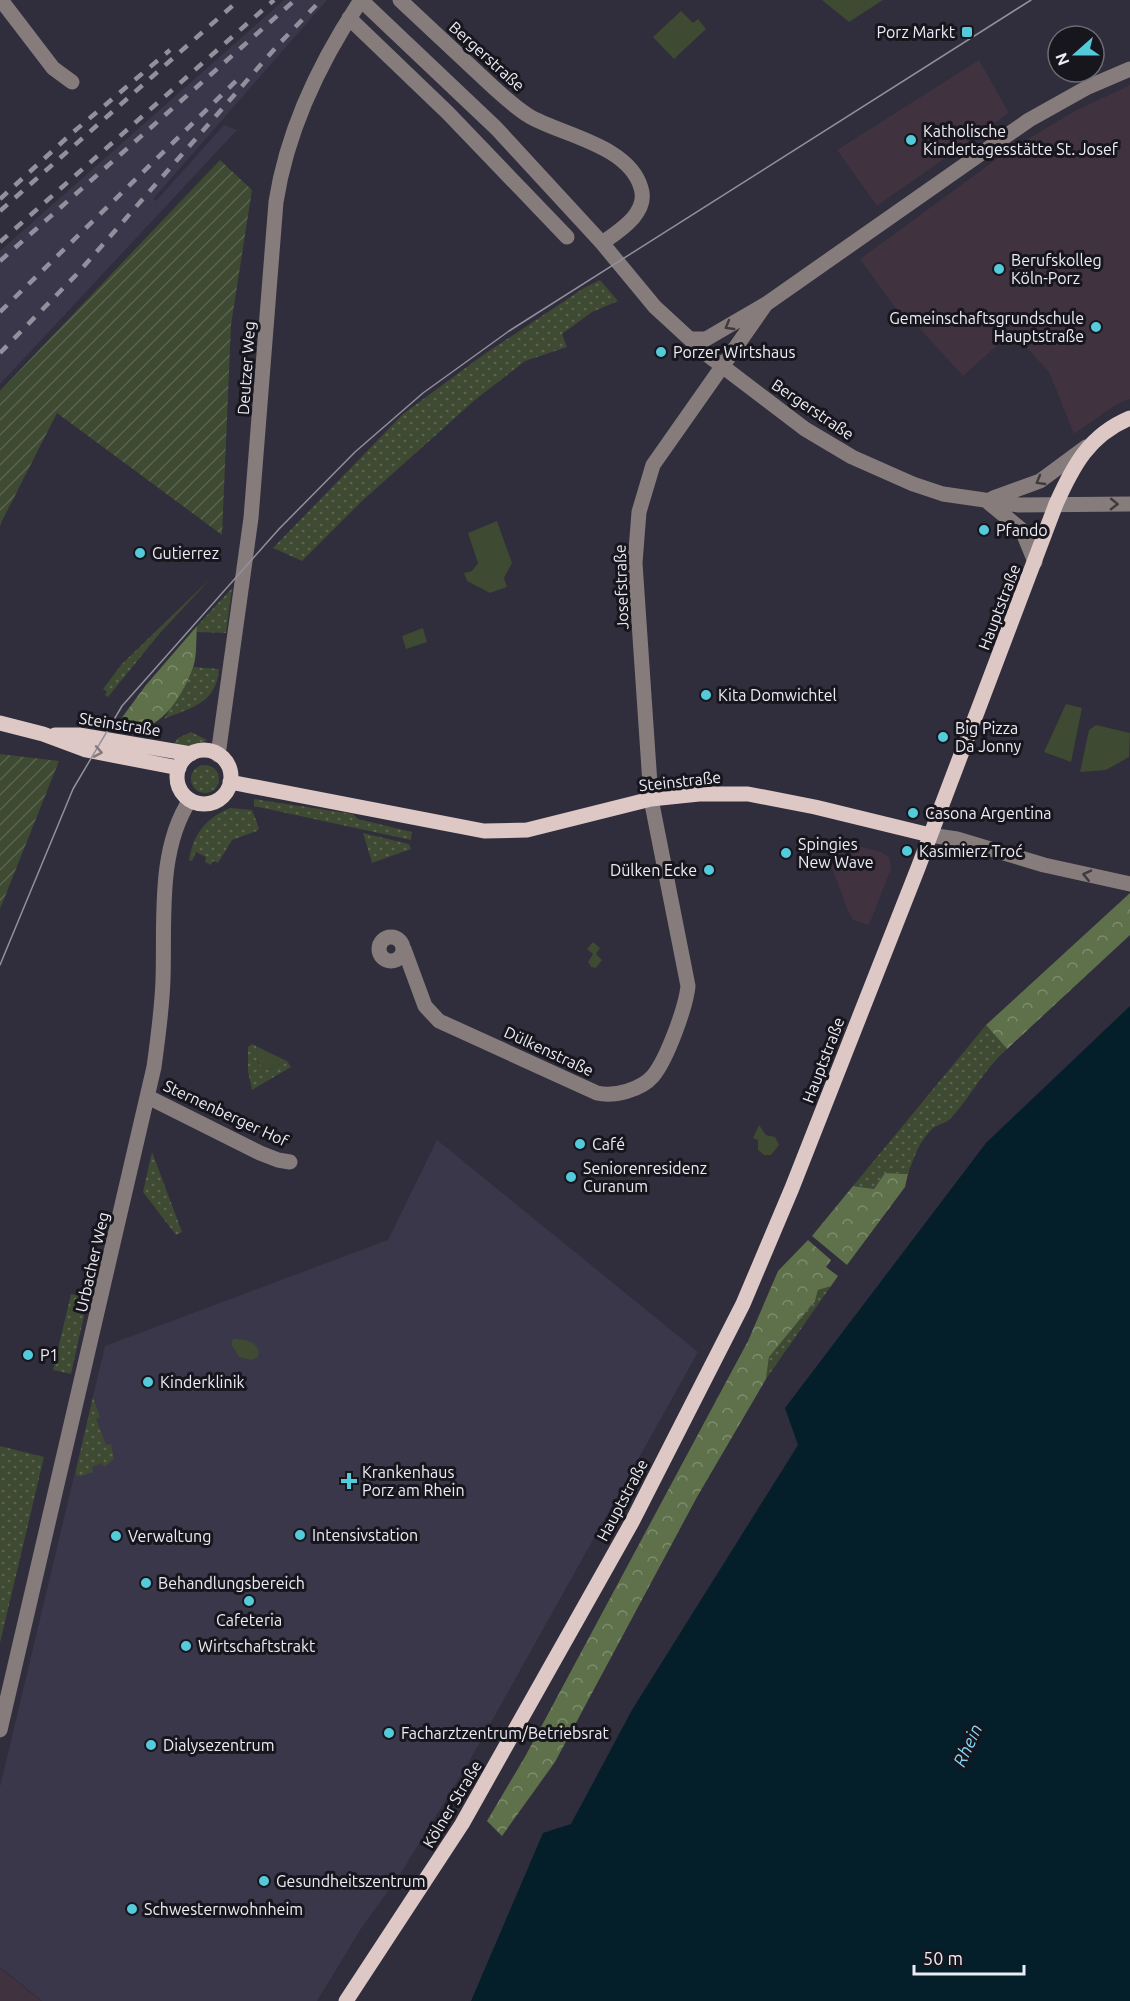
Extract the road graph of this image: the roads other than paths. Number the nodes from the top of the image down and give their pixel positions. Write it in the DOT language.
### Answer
graph roads {
  1 [pos="1,0"];
  2 [pos="361,0"];
  3 [pos="400,0"];
  4 [pos="350,18"];
  5 [pos="1130,69"];
  6 [pos="72,82"];
  7 [pos="567,237"];
  8 [pos="602,243"];
  9 [pos="766,304"];
  10 [pos="690,339"];
  11 [pos="723,368"];
  12 [pos="1130,418"];
  13 [pos="1087,446"];
  14 [pos="984,500"];
  15 [pos="1056,504"];
  16 [pos="1130,504"];
  17 [pos="1035,562"];
  18 [pos="0,724"];
  19 [pos="43,734"];
  20 [pos="191,754"];
  21 [pos="218,755"];
  22 [pos="179,768"];
  23 [pos="230,782"];
  24 [pos="651,799"];
  25 [pos="190,800"];
  26 [pos="930,835"];
  27 [pos="1130,884"];
  28 [pos="404,950"];
  29 [pos="148,1097"];
  30 [pos="290,1162"];
  31 [pos="525,1713"];
  32 [pos="0,1730"];
  33 [pos="346,2001"];
  1 -- 6 [label="street"];
  2 -- 4 [label="street, Deutzer Weg"];
  2 -- 8 [label="street, Bergerstraße"];
  3 -- 8 [label="street, Bergerstraße"];
  4 -- 7 [label="street"];
  4 -- 21 [label="street, Deutzer Weg"];
  5 -- 9 [label="street, Josefstraße"];
  8 -- 10 [label="street, Bergerstraße"];
  9 -- 10 [label="street, Josefstraße, one-way"];
  9 -- 11 [label="street, Josefstraße"];
  10 -- 11 [label="street, Bergerstraße"];
  11 -- 14 [label="street, Bergerstraße"];
  11 -- 24 [label="street, Josefstraße"];
  12 -- 13 [label="main road, Hauptstraße"];
  13 -- 14 [label="street, one-way"];
  13 -- 15 [label="main road, Hauptstraße"];
  14 -- 15 [label="street, Bergerstraße"];
  14 -- 17 [label="street"];
  15 -- 16 [label="street, Bergerstraße, one-way"];
  15 -- 17 [label="main road, Hauptstraße"];
  17 -- 26 [label="main road, Hauptstraße"];
  18 -- 19 [label="main road, Steinstraße"];
  19 -- 20 [label="main road, Steinstraße"];
  19 -- 22 [label="main road, Steinstraße, one-way"];
  20 -- 21 [label="main road"];
  20 -- 22 [label="main road"];
  21 -- 23 [label="main road"];
  22 -- 25 [label="main road"];
  23 -- 24 [label="main road, Steinstraße"];
  23 -- 25 [label="main road"];
  24 -- 26 [label="main road, Steinstraße"];
  24 -- 28 [label="street, Dülkenstraße"];
  25 -- 29 [label="street, Urbacher Weg"];
  27 -- 26 [label="street, Steinstraße, one-way"];
  26 -- 31 [label="main road, Hauptstraße"];
  29 -- 30 [label="street, Sternenberger Hof"];
  29 -- 32 [label="street, Urbacher Weg"];
  31 -- 33 [label="main road, Kölner Straße"];
}
